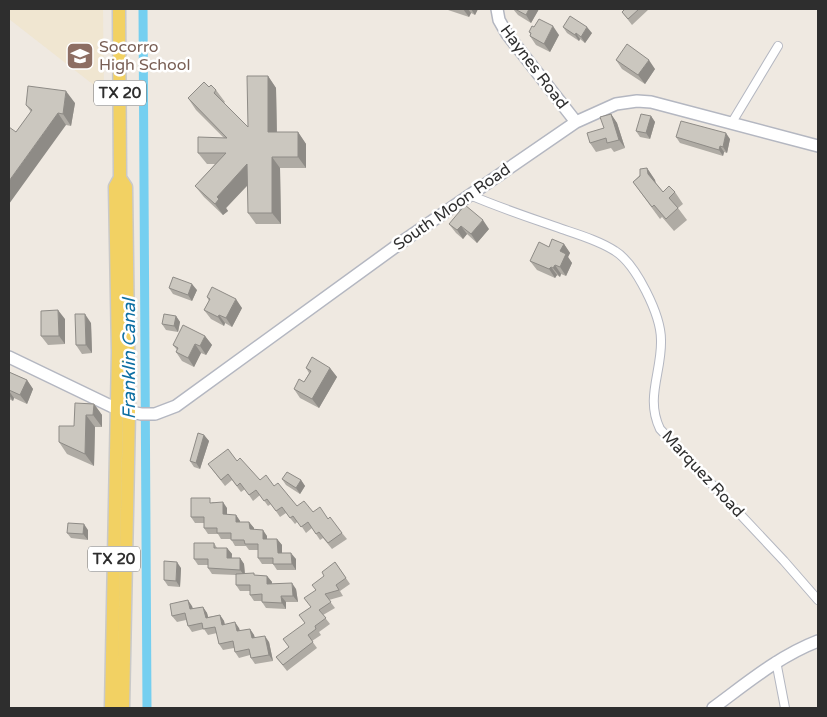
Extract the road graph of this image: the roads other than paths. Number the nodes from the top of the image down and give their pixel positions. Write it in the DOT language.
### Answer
graph roads {
  1 [pos="119,9"];
  2 [pos="497,9"];
  3 [pos="778,46"];
  4 [pos="576,122"];
  5 [pos="731,124"];
  6 [pos="818,146"];
  7 [pos="470,195"];
  8 [pos="9,358"];
  9 [pos="127,411"];
  10 [pos="818,600"];
  11 [pos="818,641"];
  12 [pos="776,661"];
  13 [pos="111,708"];
  14 [pos="123,708"];
  15 [pos="713,708"];
  16 [pos="785,708"];
  1 -- 9 [label="main road, TX 20"];
  2 -- 4 [label="street, Haynes Road"];
  3 -- 5 [label="street"];
  4 -- 5 [label="street, South Moon Road"];
  4 -- 7 [label="street, South Moon Road"];
  5 -- 6 [label="street, South Moon Road"];
  7 -- 9 [label="street, South Moon Road"];
  7 -- 10 [label="street, Marquez Road"];
  8 -- 9 [label="street"];
  9 -- 13 [label="main road, TX 20"];
  9 -- 14 [label="main road, TX 20"];
  11 -- 12 [label="street"];
  12 -- 15 [label="street"];
  12 -- 16 [label="street"];
}
